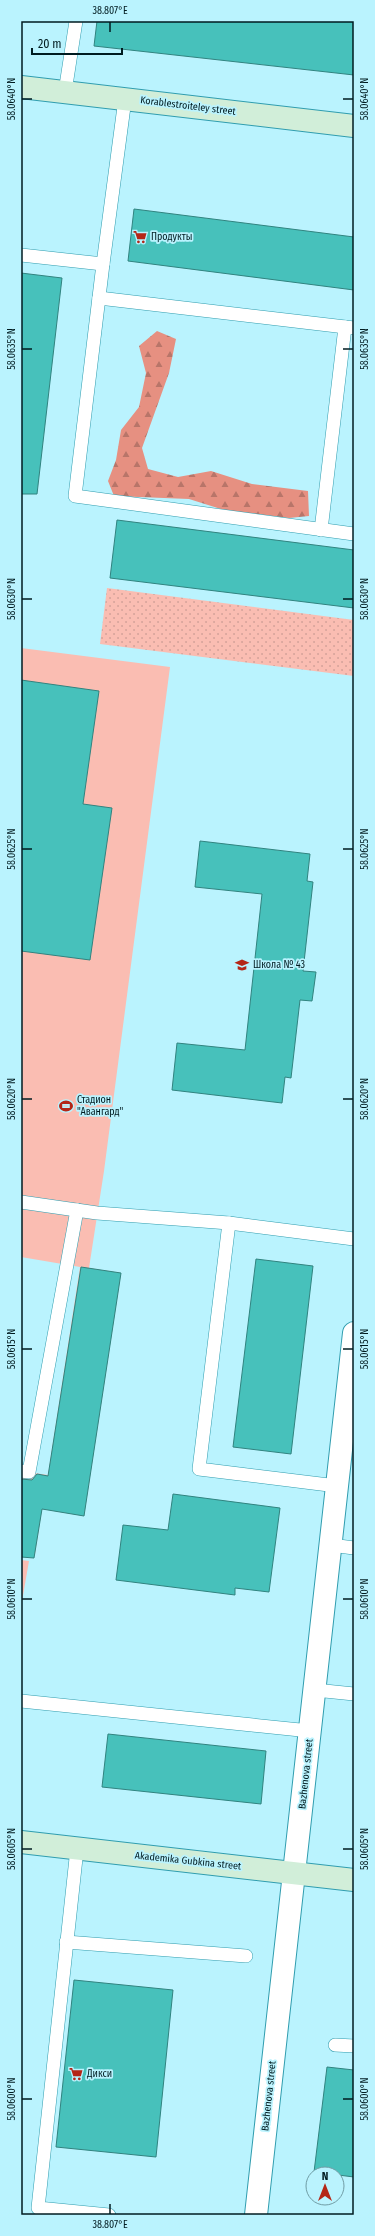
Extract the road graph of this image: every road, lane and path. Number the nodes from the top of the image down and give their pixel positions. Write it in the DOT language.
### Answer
graph roads {
  1 [pos="76,21"];
  2 [pos="21,87"];
  3 [pos="65,92"];
  4 [pos="125,99"];
  5 [pos="354,126"];
  6 [pos="21,255"];
  7 [pos="103,264"];
  8 [pos="99,298"];
  9 [pos="349,328"];
  10 [pos="321,530"];
  11 [pos="354,534"];
  12 [pos="21,1202"];
  13 [pos="77,1210"];
  14 [pos="229,1223"];
  15 [pos="354,1239"];
  16 [pos="354,1334"];
  17 [pos="21,1471"];
  18 [pos="337,1486"];
  19 [pos="331,1546"];
  20 [pos="354,1548"];
  21 [pos="315,1690"];
  22 [pos="354,1694"];
  23 [pos="21,1701"];
  24 [pos="310,1730"];
  25 [pos="21,1842"];
  26 [pos="77,1849"];
  27 [pos="294,1874"];
  28 [pos="354,1880"];
  29 [pos="66,1942"];
  30 [pos="246,1956"];
  31 [pos="335,2045"];
  32 [pos="354,2046"];
  33 [pos="109,2215"];
  34 [pos="256,2215"];
  1 -- 3 [label="lane"];
  2 -- 3 [label="street, Korablestroiteley street"];
  3 -- 4 [label="street, Korablestroiteley street"];
  4 -- 5 [label="street, Korablestroiteley street"];
  4 -- 7 [label="lane"];
  6 -- 7 [label="lane"];
  7 -- 8 [label="lane"];
  8 -- 9 [label="lane"];
  8 -- 10 [label="lane"];
  9 -- 10 [label="lane"];
  10 -- 11 [label="lane"];
  12 -- 13 [label="lane"];
  13 -- 14 [label="lane"];
  13 -- 17 [label="lane"];
  14 -- 15 [label="lane"];
  14 -- 18 [label="lane"];
  16 -- 18 [label="street, Bazhenova street"];
  18 -- 19 [label="street, Bazhenova street"];
  19 -- 20 [label="lane"];
  19 -- 21 [label="street, Bazhenova street"];
  21 -- 22 [label="lane"];
  21 -- 24 [label="street, Bazhenova street"];
  23 -- 24 [label="lane"];
  24 -- 27 [label="street, Bazhenova street"];
  25 -- 26 [label="street, Akademika Gubkina street"];
  26 -- 27 [label="street, Akademika Gubkina street"];
  26 -- 29 [label="lane"];
  27 -- 28 [label="street, Akademika Gubkina street"];
  27 -- 34 [label="street, Bazhenova street"];
  29 -- 30 [label="lane"];
  29 -- 33 [label="lane"];
  31 -- 32 [label="lane"];
}
